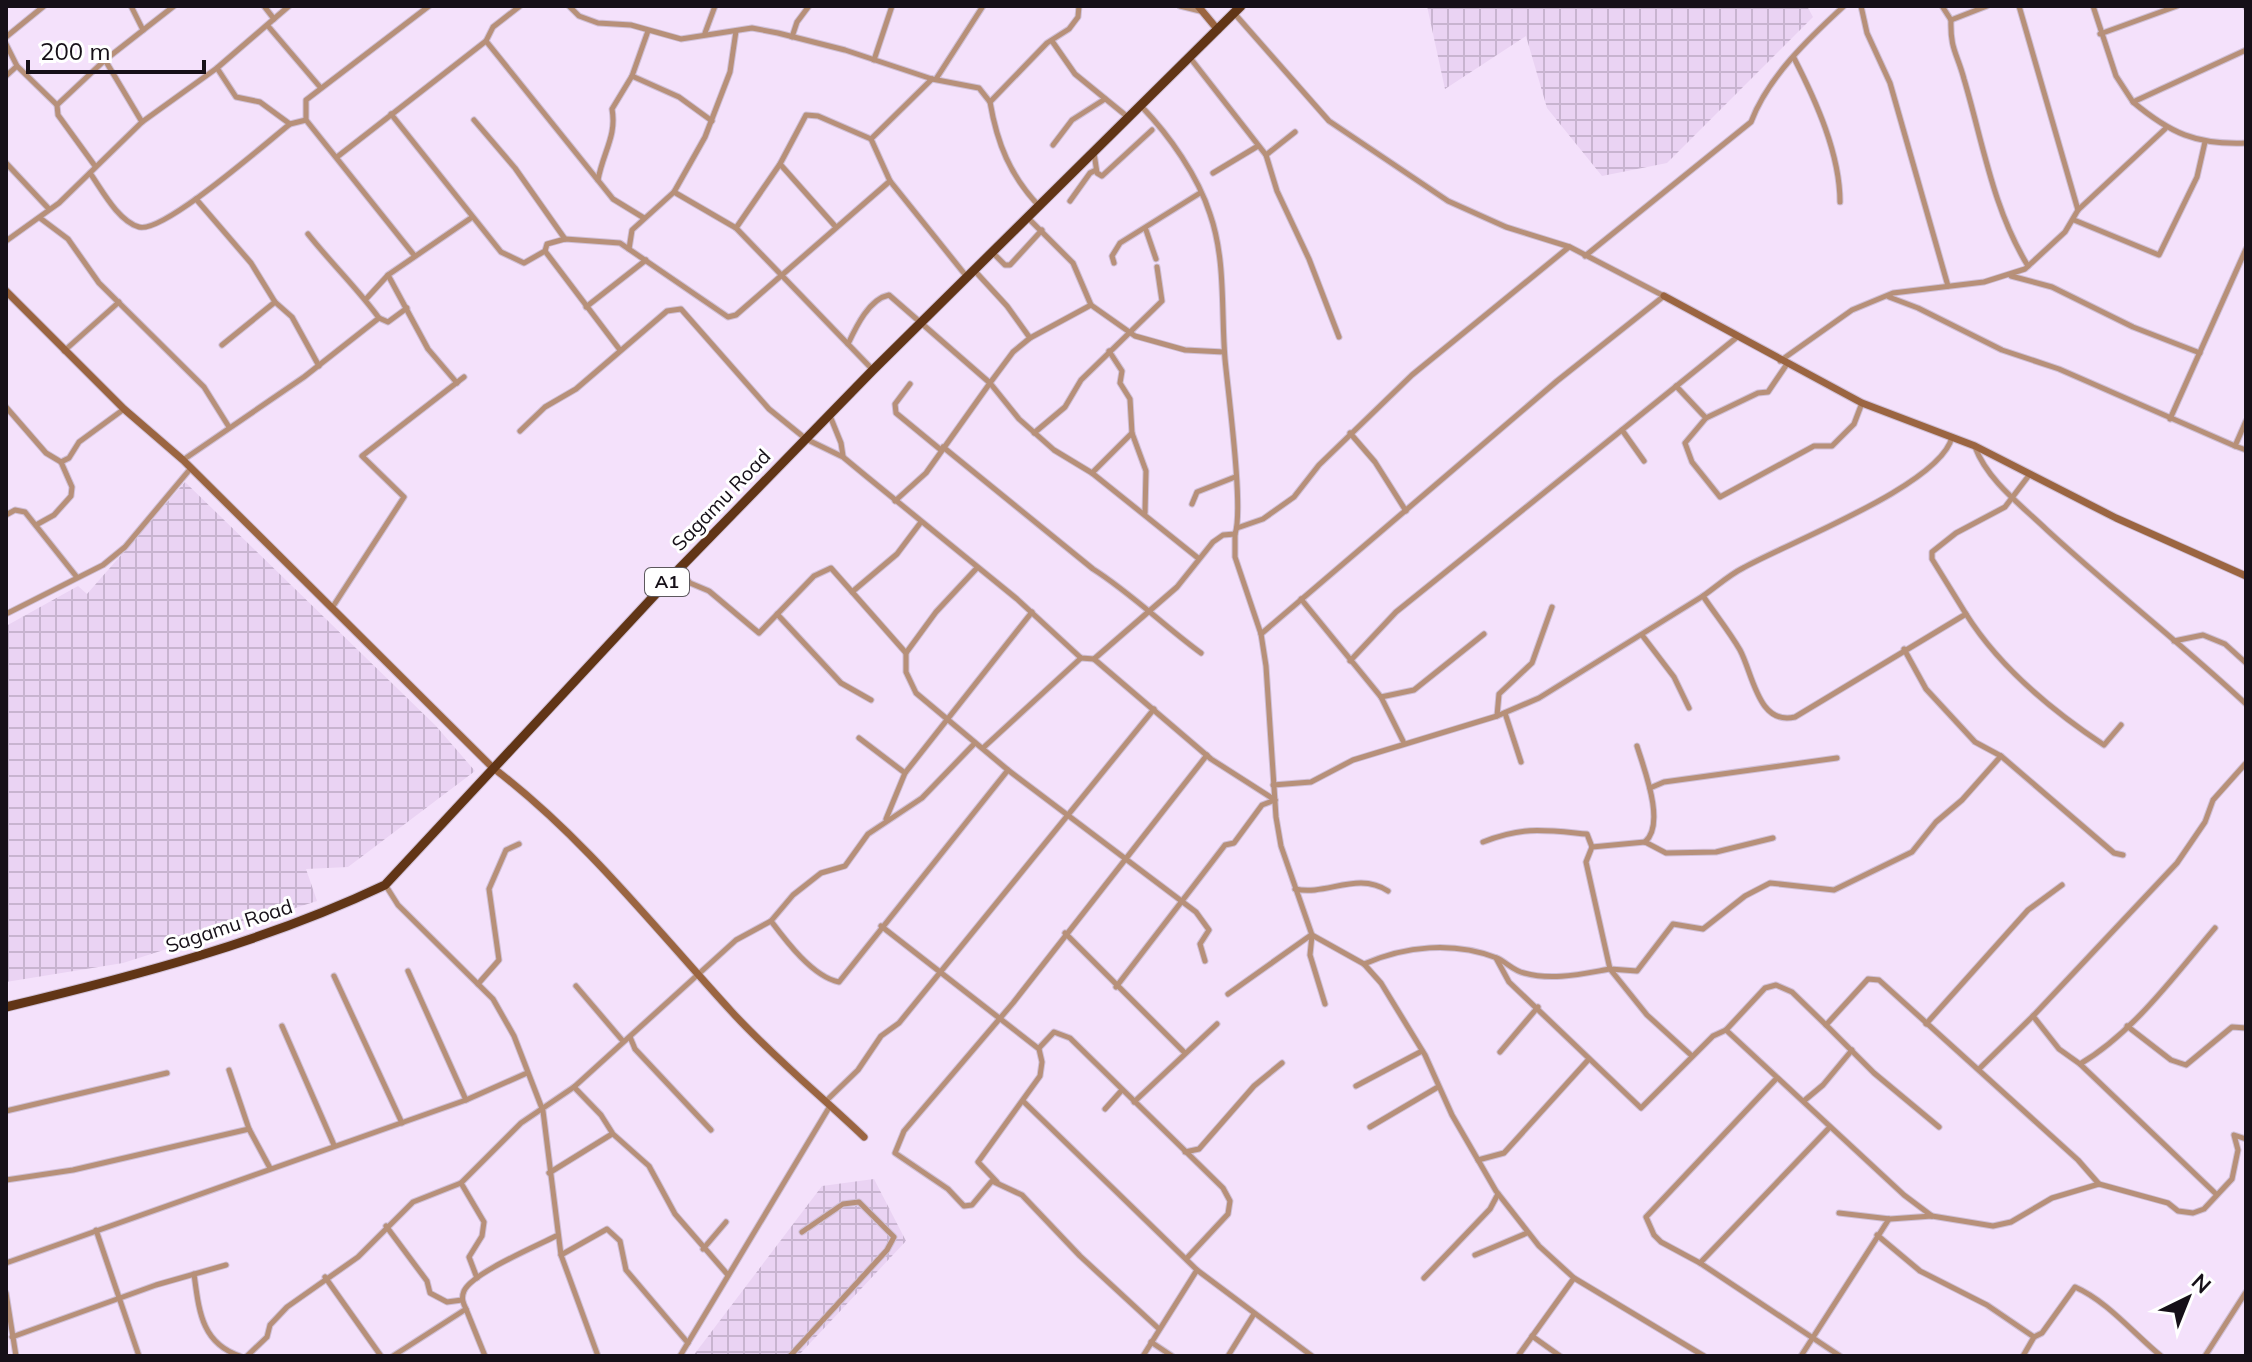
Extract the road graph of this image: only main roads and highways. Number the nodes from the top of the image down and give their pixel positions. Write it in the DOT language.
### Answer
graph roads {
  1 [pos="1238,10"];
  2 [pos="6,1007"];
  1 -- 2 [label="highway, Sagamu Road / A1"];
}
